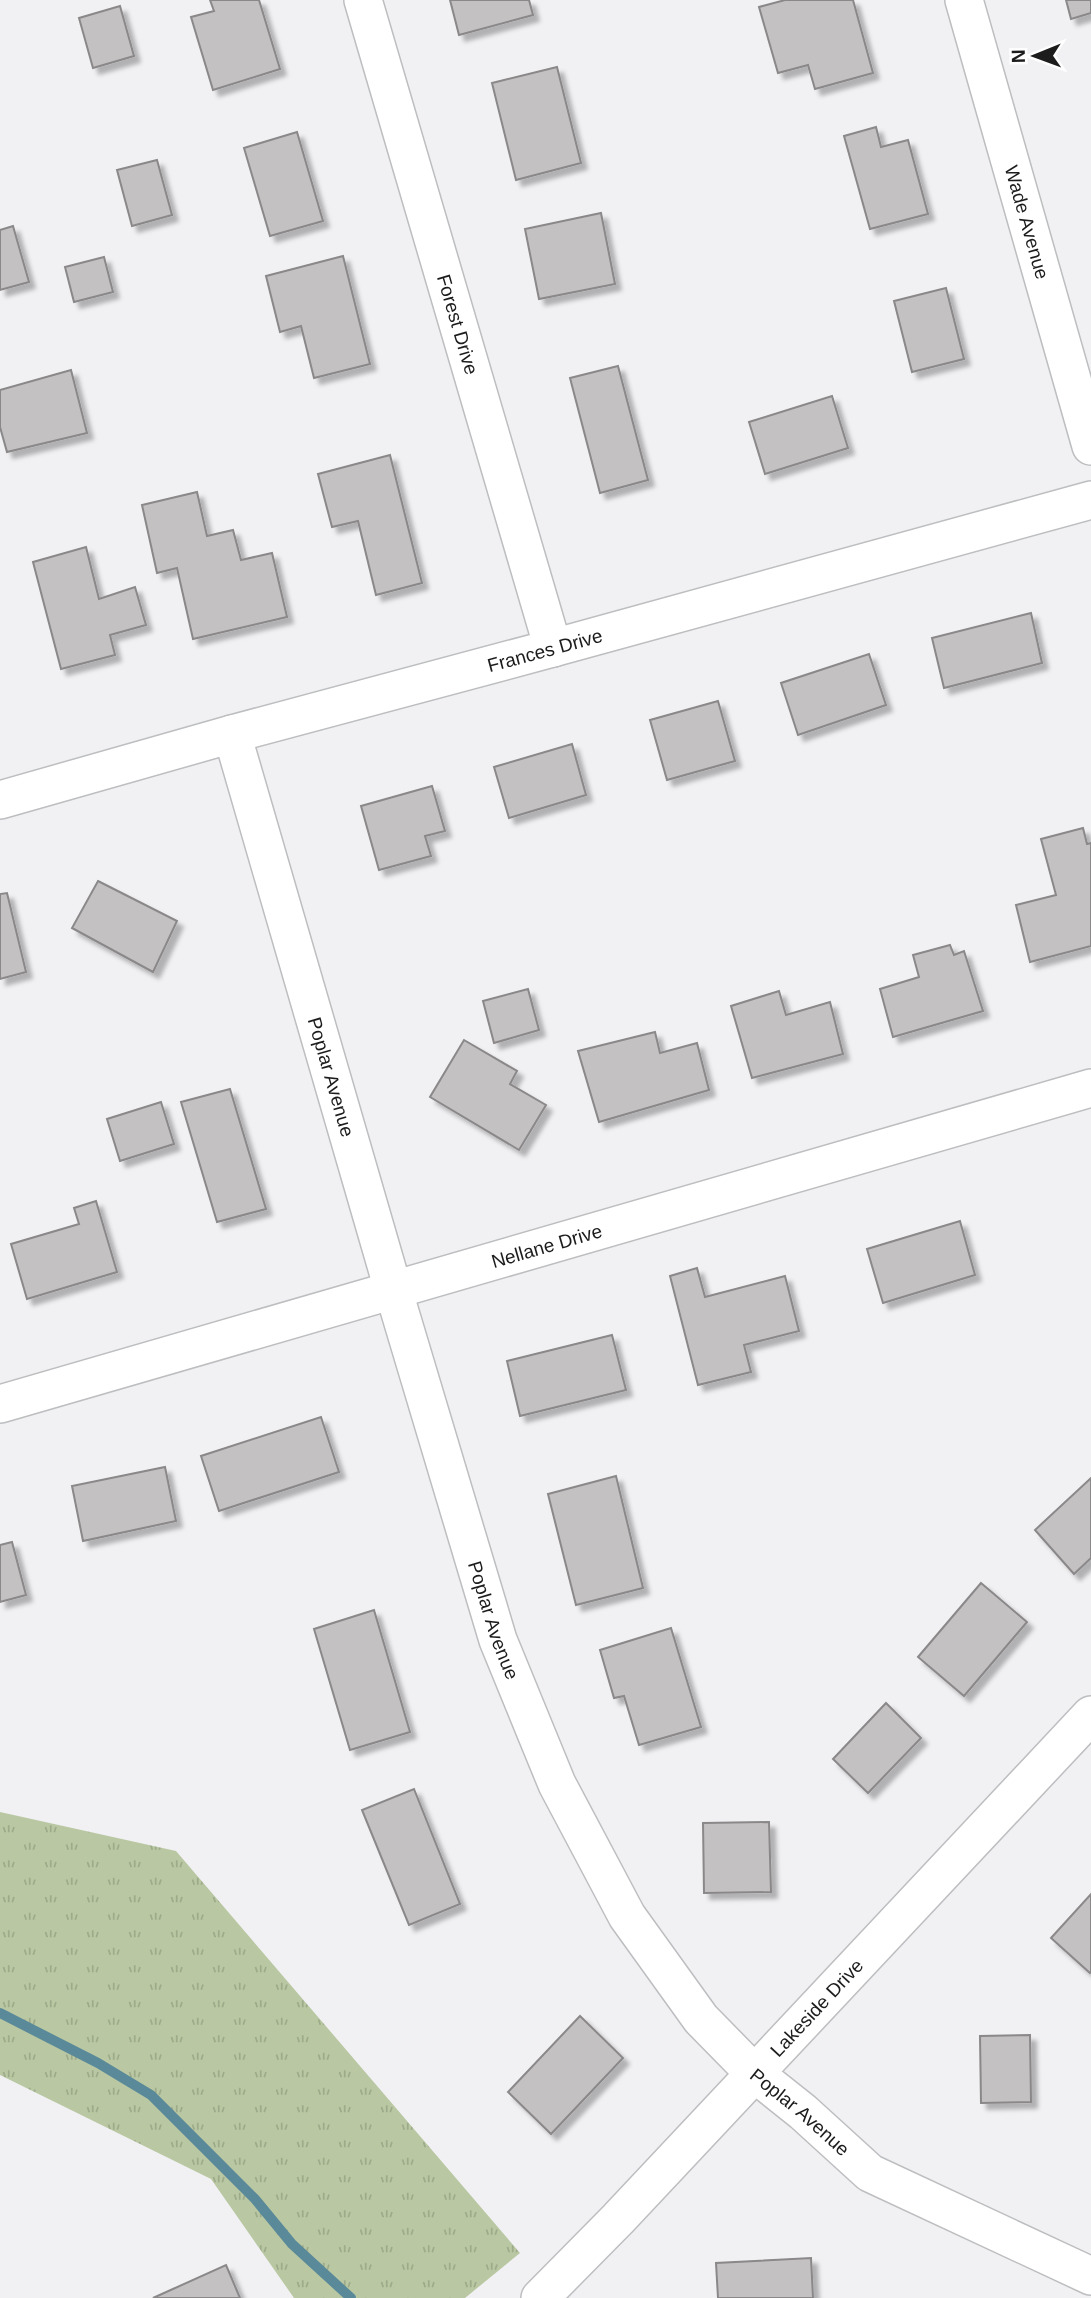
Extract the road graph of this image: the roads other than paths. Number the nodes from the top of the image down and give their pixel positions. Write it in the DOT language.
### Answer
graph roads {
  1 [pos="363,0"];
  2 [pos="964,0"];
  3 [pos="1091,446"];
  4 [pos="1091,500"];
  5 [pos="553,648"];
  6 [pos="232,734"];
  7 [pos="0,800"];
  8 [pos="1091,1088"];
  9 [pos="393,1289"];
  10 [pos="0,1404"];
  11 [pos="1091,1715"];
  12 [pos="754,2073"];
  13 [pos="1091,2276"];
  14 [pos="540,2298"];
  1 -- 5 [label="street, Forest Drive"];
  2 -- 3 [label="street, Wade Avenue"];
  4 -- 5 [label="street, Frances Drive"];
  5 -- 6 [label="street, Frances Drive"];
  6 -- 7 [label="street, Frances Drive"];
  6 -- 9 [label="street, Poplar Avenue"];
  8 -- 9 [label="street, Nellane Drive"];
  9 -- 10 [label="street, Nellane Drive"];
  9 -- 12 [label="street, Poplar Avenue"];
  11 -- 12 [label="street, Lakeside Drive"];
  12 -- 13 [label="street, Poplar Avenue"];
  12 -- 14 [label="street, Lakeside Drive"];
}
